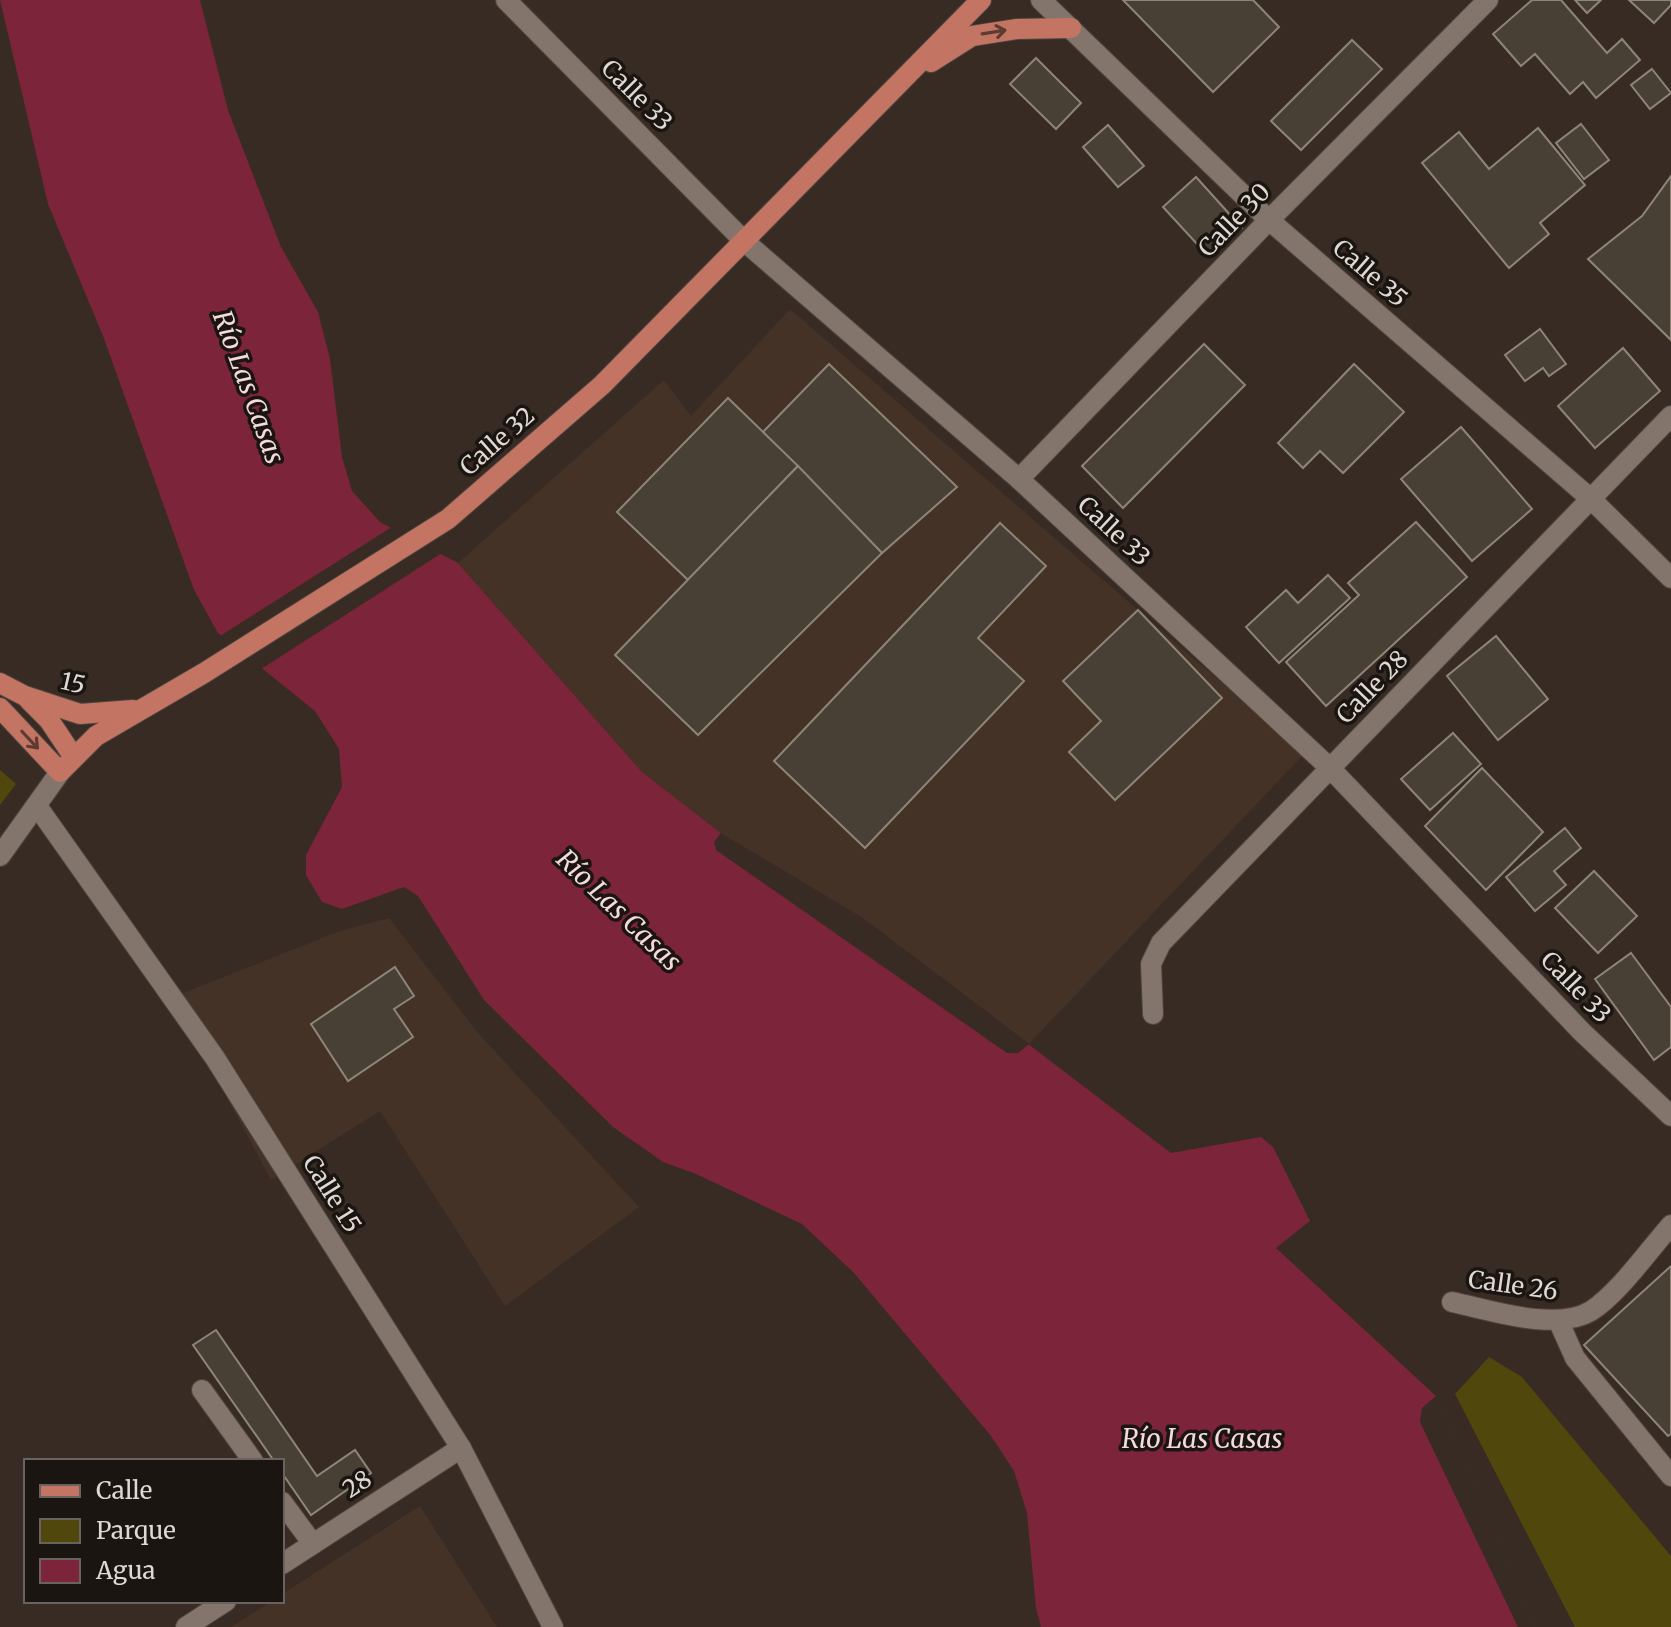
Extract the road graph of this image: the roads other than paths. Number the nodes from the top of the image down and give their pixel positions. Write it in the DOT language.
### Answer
graph roads {
  1 [pos="506,0"];
  2 [pos="981,0"];
  3 [pos="1041,0"];
  4 [pos="1488,0"];
  5 [pos="1071,28"];
  6 [pos="901,81"];
  7 [pos="1269,220"];
  8 [pos="744,241"];
  9 [pos="1671,416"];
  10 [pos="1019,479"];
  11 [pos="1591,499"];
  12 [pos="1671,578"];
  13 [pos="0,683"];
  14 [pos="25,696"];
  15 [pos="0,708"];
  16 [pos="137,710"];
  17 [pos="73,756"];
  18 [pos="1330,768"];
  19 [pos="60,772"];
  20 [pos="37,806"];
  21 [pos="0,856"];
  22 [pos="1153,1014"];
  23 [pos="1671,1116"];
  24 [pos="1671,1225"];
  25 [pos="1452,1302"];
  26 [pos="1558,1320"];
  27 [pos="202,1390"];
  28 [pos="461,1448"];
  29 [pos="252,1459"];
  30 [pos="1671,1476"];
  31 [pos="284,1505"];
  32 [pos="313,1544"];
  33 [pos="284,1563"];
  34 [pos="223,1603"];
  35 [pos="186,1627"];
  36 [pos="553,1627"];
  1 -- 8 [label="street, Calle 33"];
  2 -- 6 [label="main road, Calle 32"];
  3 -- 5 [label="street, Calle 35"];
  4 -- 7 [label="street, Calle 30"];
  6 -- 5 [label="main road, one-way"];
  5 -- 7 [label="street, Calle 35"];
  6 -- 8 [label="main road, Calle 32"];
  7 -- 10 [label="street, Calle 30"];
  7 -- 11 [label="street, Calle 35"];
  8 -- 10 [label="street, Calle 33"];
  8 -- 16 [label="main road, Calle 32"];
  9 -- 11 [label="street, Calle 28"];
  10 -- 18 [label="street, Calle 33"];
  11 -- 12 [label="street, Calle 35"];
  11 -- 18 [label="street, Calle 28"];
  13 -- 14 [label="main road, 15"];
  14 -- 16 [label="main road, 15"];
  14 -- 17 [label="main road"];
  15 -- 19 [label="main road, one-way"];
  16 -- 17 [label="main road, Calle 32"];
  17 -- 19 [label="main road, Calle 32"];
  18 -- 22 [label="street, Calle 28"];
  18 -- 23 [label="street, Calle 33"];
  19 -- 20 [label="street, Calle 32"];
  20 -- 21 [label="street, Calle 32"];
  20 -- 28 [label="street, Calle 15"];
  24 -- 26 [label="street, Calle 26"];
  25 -- 26 [label="street, Calle 26"];
  26 -- 30 [label="street"];
  27 -- 29 [label="street"];
  28 -- 32 [label="street, 28"];
  28 -- 36 [label="street, Calle 15"];
  31 -- 32 [label="street"];
  32 -- 33 [label="street, 28"];
  34 -- 35 [label="street"];
}
